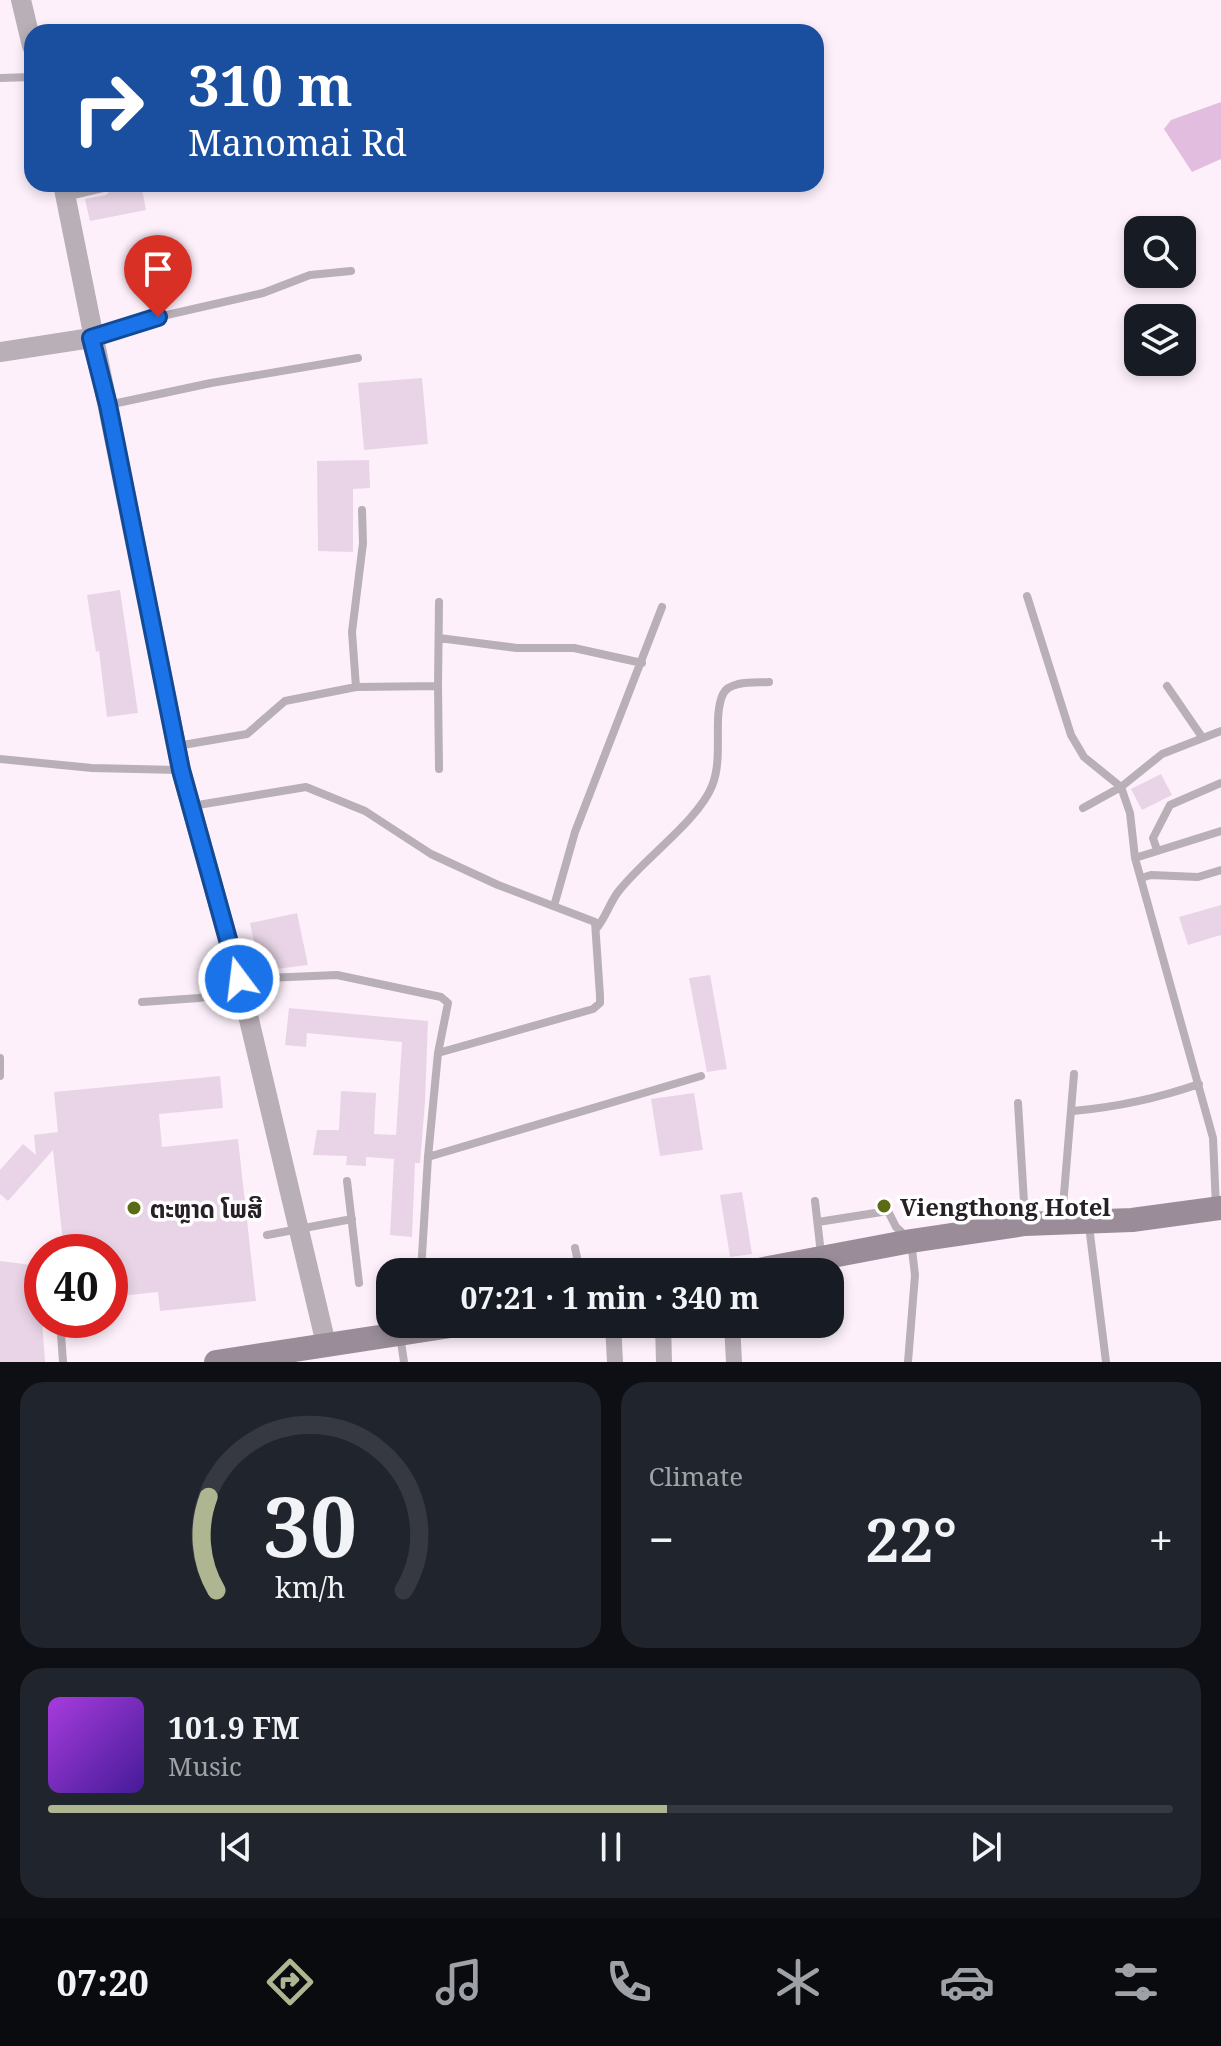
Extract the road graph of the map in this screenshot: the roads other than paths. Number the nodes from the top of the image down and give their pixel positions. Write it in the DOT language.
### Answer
graph roads {
  1 [pos="21,0"];
  2 [pos="27,24"];
  3 [pos="24,77"];
  4 [pos="0,78"];
  5 [pos="65,192"];
  6 [pos="351,271"];
  7 [pos="91,338"];
  8 [pos="0,352"];
  9 [pos="358,358"];
  10 [pos="108,405"];
  11 [pos="362,510"];
  12 [pos="1027,596"];
  13 [pos="439,602"];
  14 [pos="662,607"];
  15 [pos="439,638"];
  16 [pos="642,663"];
  17 [pos="769,682"];
  18 [pos="438,686"];
  19 [pos="1167,686"];
  20 [pos="356,687"];
  21 [pos="1221,731"];
  22 [pos="1202,737"];
  23 [pos="176,746"];
  24 [pos="0,759"];
  25 [pos="439,769"];
  26 [pos="181,770"];
  27 [pos="1221,783"];
  28 [pos="1121,787"];
  29 [pos="191,806"];
  30 [pos="1083,808"];
  31 [pos="1221,831"];
  32 [pos="1157,850"];
  33 [pos="1135,858"];
  34 [pos="1221,870"];
  35 [pos="1141,878"];
  36 [pos="554,906"];
  37 [pos="596,929"];
  38 [pos="241,984"];
  39 [pos="142,1002"];
  40 [pos="438,1053"];
  41 [pos="0,1058"];
  42 [pos="1074,1074"];
  43 [pos="0,1076"];
  44 [pos="701,1076"];
  45 [pos="1199,1084"];
  46 [pos="1018,1103"];
  47 [pos="1073,1111"];
  48 [pos="428,1157"];
  49 [pos="347,1181"];
  50 [pos="815,1201"];
  51 [pos="974,1204"];
  52 [pos="1218,1208"];
  53 [pos="352,1219"];
  54 [pos="1088,1221"];
  55 [pos="818,1222"];
  56 [pos="1061,1223"];
  57 [pos="1025,1224"];
  58 [pos="299,1231"];
  59 [pos="980,1231"];
  60 [pos="267,1235"];
  61 [pos="911,1241"];
  62 [pos="575,1248"];
  63 [pos="422,1258"];
  64 [pos="577,1258"];
  65 [pos="822,1258"];
  66 [pos="827,1258"];
  67 [pos="359,1283"];
  68 [pos="61,1338"];
  69 [pos="376,1338"];
  70 [pos="409,1338"];
  71 [pos="614,1338"];
  72 [pos="663,1338"];
  73 [pos="733,1338"];
  74 [pos="329,1348"];
  75 [pos="249,1360"];
  76 [pos="63,1362"];
  77 [pos="216,1362"];
  78 [pos="404,1362"];
  79 [pos="615,1362"];
  80 [pos="664,1362"];
  81 [pos="734,1362"];
  82 [pos="908,1362"];
  83 [pos="1106,1362"];
  1 -- 2 [label="street"];
  3 -- 4 [label="lane"];
  5 -- 7 [label="street"];
  6 -- 7 [label="lane"];
  7 -- 8 [label="street"];
  7 -- 10 [label="street"];
  9 -- 10 [label="lane"];
  10 -- 23 [label="street"];
  11 -- 20 [label="lane"];
  12 -- 28 [label="lane"];
  13 -- 15 [label="lane"];
  14 -- 16 [label="lane"];
  15 -- 16 [label="lane"];
  15 -- 18 [label="lane"];
  16 -- 36 [label="lane"];
  17 -- 37 [label="lane"];
  18 -- 20 [label="lane"];
  18 -- 25 [label="lane"];
  19 -- 22 [label="lane"];
  20 -- 23 [label="lane"];
  21 -- 22 [label="lane"];
  22 -- 28 [label="lane"];
  23 -- 26 [label="street"];
  24 -- 26 [label="lane"];
  26 -- 29 [label="street"];
  27 -- 32 [label="lane"];
  28 -- 30 [label="lane"];
  28 -- 33 [label="lane"];
  29 -- 36 [label="lane"];
  29 -- 38 [label="street"];
  31 -- 32 [label="lane"];
  32 -- 33 [label="lane"];
  33 -- 35 [label="lane"];
  34 -- 35 [label="lane"];
  35 -- 45 [label="lane"];
  36 -- 37 [label="lane"];
  37 -- 40 [label="lane"];
  38 -- 39 [label="lane"];
  38 -- 40 [label="lane"];
  38 -- 58 [label="street"];
  40 -- 48 [label="lane"];
  41 -- 43 [label="lane"];
  42 -- 47 [label="lane"];
  44 -- 48 [label="lane"];
  45 -- 47 [label="lane"];
  45 -- 52 [label="lane"];
  46 -- 57 [label="lane"];
  47 -- 56 [label="lane"];
  48 -- 63 [label="lane"];
  49 -- 53 [label="lane"];
  50 -- 55 [label="lane"];
  51 -- 59 [label="lane"];
  52 -- 54 [label="main road"];
  53 -- 58 [label="lane"];
  53 -- 67 [label="lane"];
  54 -- 56 [label="main road"];
  54 -- 83 [label="lane"];
  55 -- 61 [label="lane"];
  55 -- 65 [label="lane"];
  56 -- 57 [label="main road"];
  57 -- 59 [label="main road"];
  58 -- 60 [label="lane"];
  58 -- 74 [label="street"];
  59 -- 61 [label="main road"];
  61 -- 66 [label="main road"];
  61 -- 82 [label="lane"];
  62 -- 64 [label="lane"];
  68 -- 76 [label="lane"];
  69 -- 74 [label="main road"];
  70 -- 78 [label="lane"];
  71 -- 79 [label="street"];
  72 -- 80 [label="street"];
  73 -- 81 [label="street"];
  74 -- 75 [label="main road"];
  75 -- 77 [label="main road"];
}
